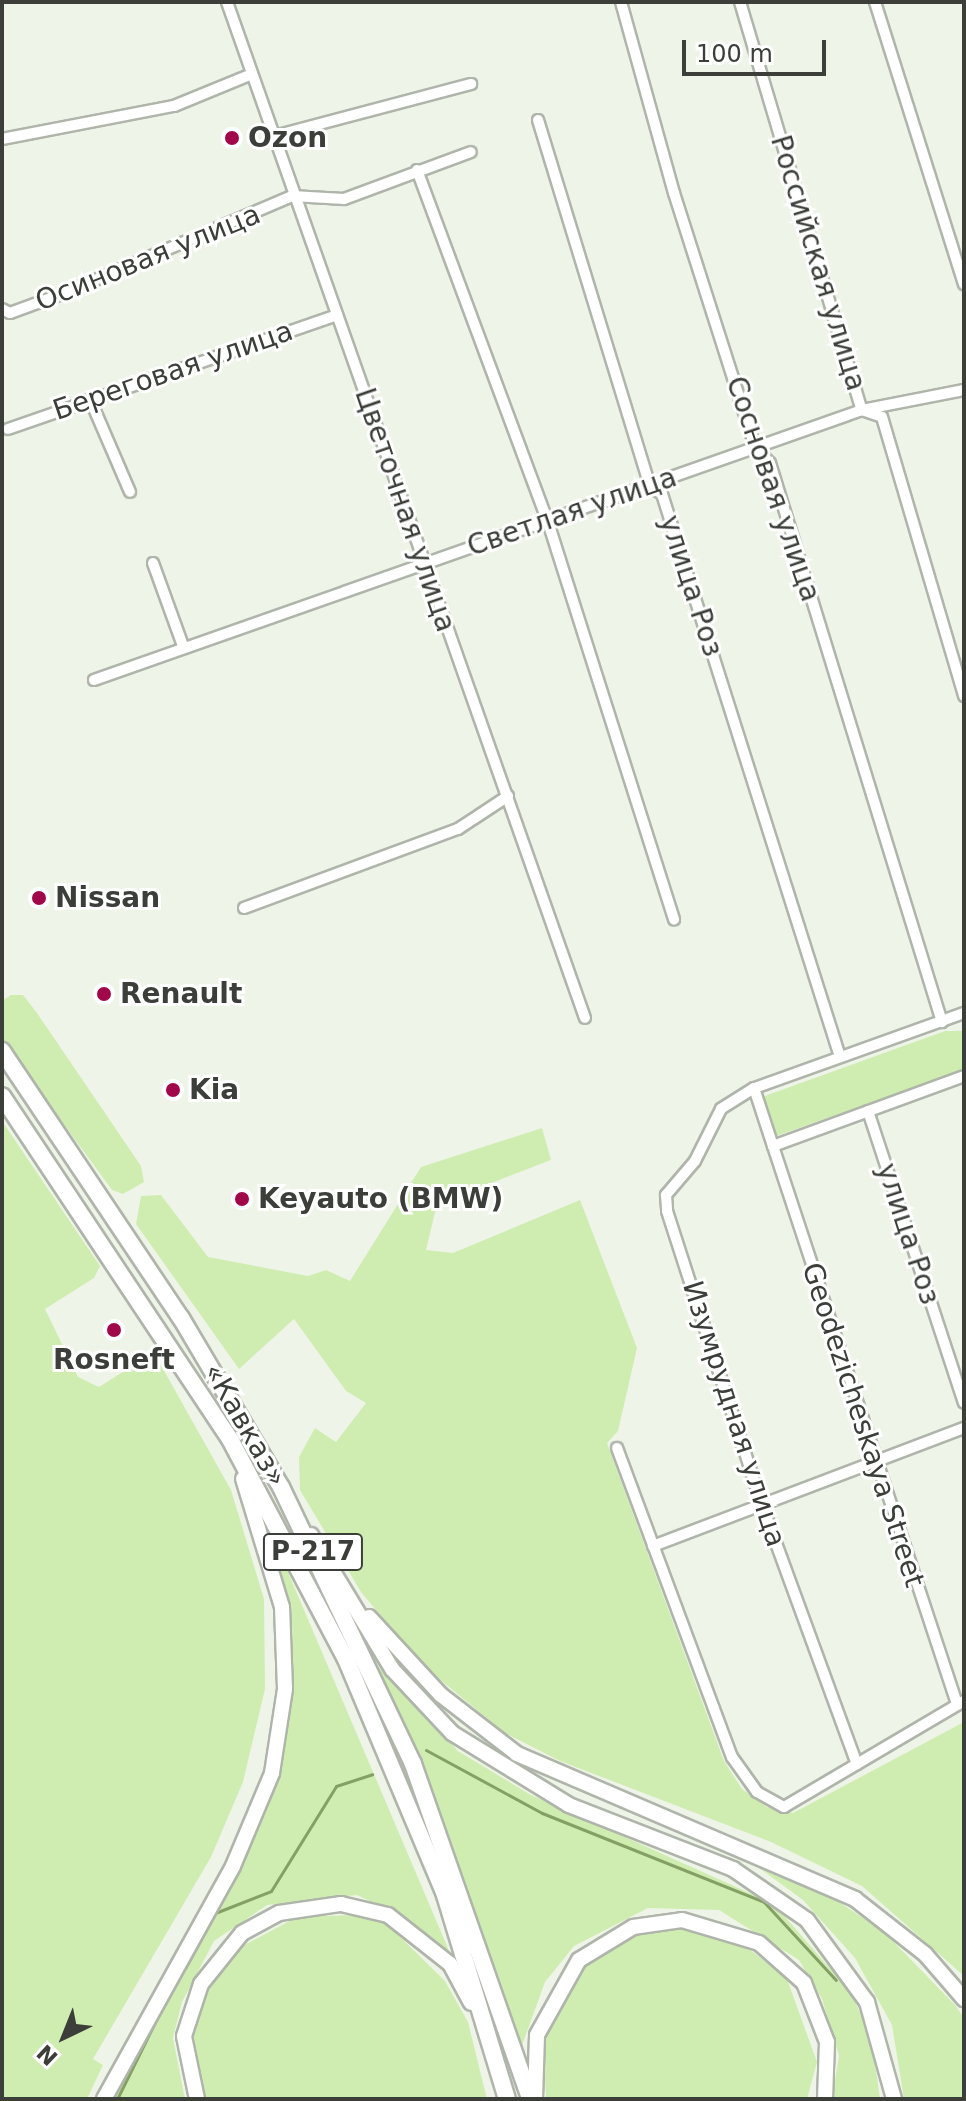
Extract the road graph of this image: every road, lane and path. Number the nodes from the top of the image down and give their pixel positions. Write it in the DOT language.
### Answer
graph roads {
  1 [pos="227,2"];
  2 [pos="621,2"];
  3 [pos="740,2"];
  4 [pos="875,2"];
  5 [pos="252,74"];
  6 [pos="471,84"];
  7 [pos="538,120"];
  8 [pos="274,136"];
  9 [pos="2,139"];
  10 [pos="471,152"];
  11 [pos="417,170"];
  12 [pos="292,196"];
  13 [pos="964,284"];
  14 [pos="2,309"];
  15 [pos="337,315"];
  16 [pos="964,390"];
  17 [pos="90,399"];
  18 [pos="862,410"];
  19 [pos="8,429"];
  20 [pos="755,447"];
  21 [pos="650,487"];
  22 [pos="130,492"];
  23 [pos="548,522"];
  24 [pos="420,562"];
  25 [pos="153,563"];
  26 [pos="183,646"];
  27 [pos="94,680"];
  28 [pos="964,696"];
  29 [pos="508,796"];
  30 [pos="244,908"];
  31 [pos="674,919"];
  32 [pos="964,1013"];
  33 [pos="585,1018"];
  34 [pos="942,1022"];
  35 [pos="2,1051"];
  36 [pos="840,1057"];
  37 [pos="2,1069"];
  38 [pos="964,1076"];
  39 [pos="2,1087"];
  40 [pos="754,1088"];
  41 [pos="2,1096"];
  42 [pos="868,1111"];
  43 [pos="65,1146"];
  44 [pos="773,1146"];
  45 [pos="87,1220"];
  46 [pos="200,1389"];
  47 [pos="964,1403"];
  48 [pos="964,1428"];
  49 [pos="617,1448"];
  50 [pos="873,1464"];
  51 [pos="281,1487"];
  52 [pos="761,1502"];
  53 [pos="653,1546"];
  54 [pos="960,1702"];
  55 [pos="857,1764"];
  56 [pos="964,1999"];
  57 [pos="506,2095"];
  58 [pos="104,2099"];
  59 [pos="197,2099"];
  60 [pos="532,2099"];
  61 [pos="825,2099"];
  62 [pos="894,2099"];
  1 -- 5 [label="street, Цветочная улица"];
  2 -- 20 [label="street, Сосновая улица"];
  3 -- 18 [label="street, Российская улица"];
  4 -- 13 [label="street"];
  5 -- 8 [label="street, Цветочная улица"];
  5 -- 9 [label="street"];
  6 -- 8 [label="street"];
  7 -- 21 [label="street, улица Роз"];
  8 -- 12 [label="street, Цветочная улица"];
  10 -- 11 [label="street"];
  11 -- 12 [label="street"];
  11 -- 23 [label="street"];
  12 -- 14 [label="street, Осиновая улица"];
  12 -- 15 [label="street, Цветочная улица"];
  15 -- 17 [label="street, Береговая улица"];
  15 -- 24 [label="street, Цветочная улица"];
  16 -- 18 [label="street, Светлая улица"];
  17 -- 19 [label="street, Береговая улица"];
  17 -- 22 [label="street"];
  18 -- 20 [label="street, Светлая улица"];
  18 -- 28 [label="street, Российская улица"];
  20 -- 21 [label="street, Светлая улица"];
  20 -- 34 [label="street, Сосновая улица"];
  21 -- 23 [label="street, Светлая улица"];
  21 -- 36 [label="street, улица Роз"];
  23 -- 24 [label="street, Светлая улица"];
  23 -- 31 [label="street"];
  24 -- 26 [label="street, Светлая улица"];
  24 -- 29 [label="street, Цветочная улица"];
  25 -- 26 [label="street"];
  26 -- 27 [label="street, Светлая улица"];
  29 -- 30 [label="street"];
  29 -- 33 [label="street, Цветочная улица"];
  32 -- 34 [label="street"];
  34 -- 36 [label="street"];
  35 -- 43 [label="highway, «Кавказ» / Р-217"];
  36 -- 40 [label="street"];
  37 -- 43 [label="highway"];
  38 -- 42 [label="street"];
  39 -- 45 [label="highway"];
  40 -- 44 [label="street, Geodezicheskaya Street"];
  40 -- 52 [label="street, Изумрудная улица"];
  41 -- 45 [label="highway, «Кавказ» / Р-217"];
  42 -- 44 [label="street"];
  42 -- 47 [label="street, улица Роз"];
  43 -- 51 [label="highway, «Кавказ» / Р-217"];
  44 -- 50 [label="street, Geodezicheskaya Street"];
  45 -- 46 [label="highway, «Кавказ» / Р-217"];
  46 -- 57 [label="highway, «Кавказ» / Р-217"];
  46 -- 58 [label="main road"];
  48 -- 50 [label="street"];
  49 -- 53 [label="street"];
  50 -- 52 [label="street"];
  50 -- 54 [label="street, Geodezicheskaya Street"];
  51 -- 56 [label="main road"];
  51 -- 60 [label="highway, «Кавказ» / Р-217"];
  51 -- 62 [label="main road"];
  52 -- 53 [label="street"];
  52 -- 55 [label="street, Изумрудная улица"];
  53 -- 55 [label="street"];
  54 -- 55 [label="street"];
  57 -- 59 [label="main road"];
  60 -- 61 [label="main road"];
}
